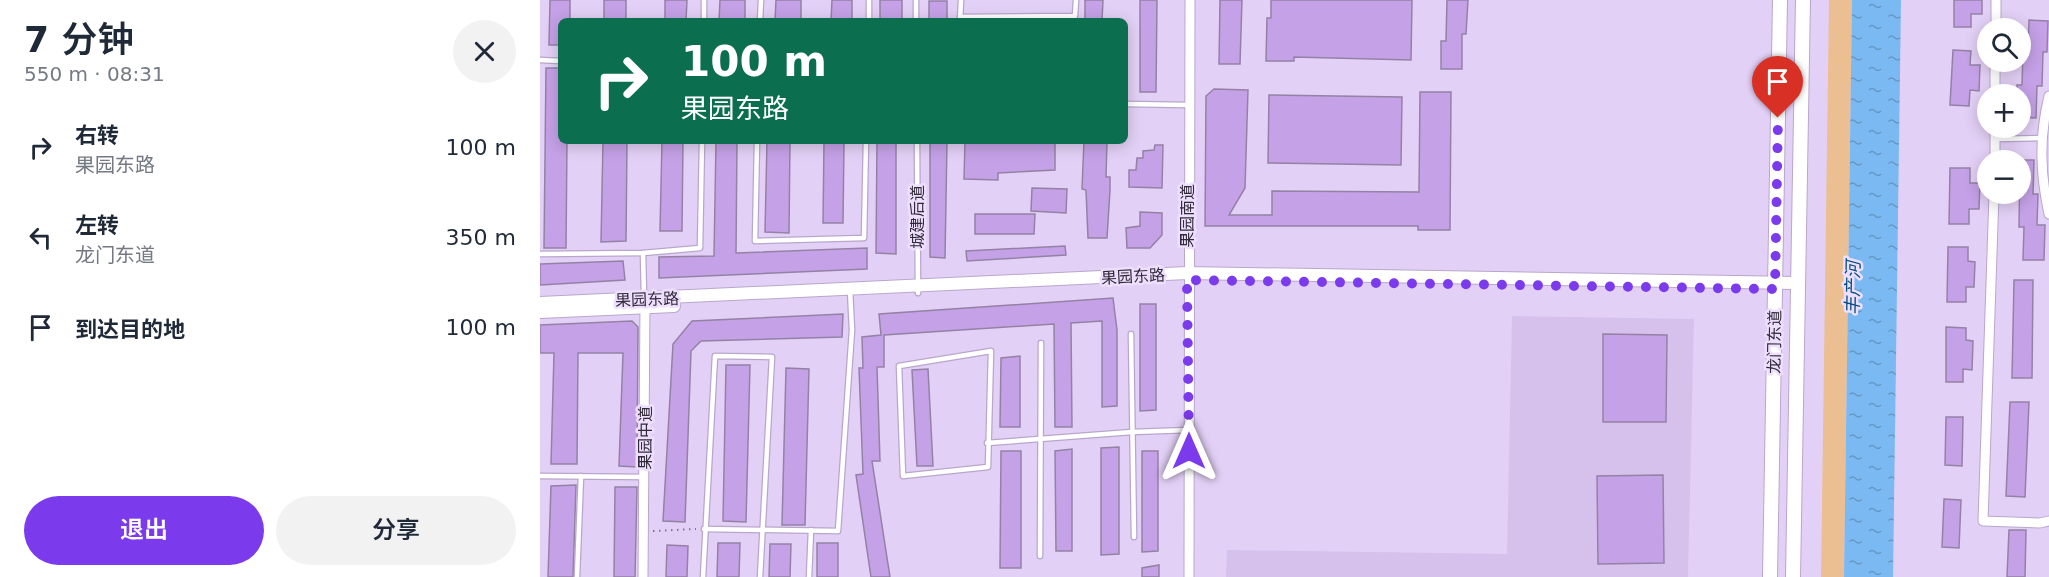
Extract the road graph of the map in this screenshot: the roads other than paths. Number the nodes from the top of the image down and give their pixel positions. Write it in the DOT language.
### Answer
graph roads {
  1 [pos="704,0"];
  2 [pos="761,0"];
  3 [pos="869,0"];
  4 [pos="916,0"];
  5 [pos="961,0"];
  6 [pos="1076,0"];
  7 [pos="1184,0"];
  8 [pos="1190,0"];
  9 [pos="1780,0"];
  10 [pos="1803,0"];
  11 [pos="1996,0"];
  12 [pos="704,18"];
  13 [pos="760,18"];
  14 [pos="869,18"];
  15 [pos="916,18"];
  16 [pos="960,18"];
  17 [pos="1075,18"];
  18 [pos="1996,18"];
  19 [pos="540,60"];
  20 [pos="558,61"];
  21 [pos="2049,96"];
  22 [pos="1128,104"];
  23 [pos="1186,105"];
  24 [pos="2041,138"];
  25 [pos="1995,139"];
  26 [pos="702,144"];
  27 [pos="757,144"];
  28 [pos="866,144"];
  29 [pos="917,144"];
  30 [pos="1995,150"];
  31 [pos="1994,204"];
  32 [pos="2049,214"];
  33 [pos="643,253"];
  34 [pos="540,254"];
  35 [pos="1185,277"];
  36 [pos="1775,286"];
  37 [pos="1798,286"];
  38 [pos="918,290"];
  39 [pos="850,293"];
  40 [pos="540,303"];
  41 [pos="645,303"];
  42 [pos="540,312"];
  43 [pos="1131,334"];
  44 [pos="1041,343"];
  45 [pos="1186,430"];
  46 [pos="1132,432"];
  47 [pos="1041,439"];
  48 [pos="987,443"];
  49 [pos="540,476"];
  50 [pos="581,476"];
  51 [pos="645,477"];
  52 [pos="2049,520"];
  53 [pos="704,529"];
  54 [pos="763,530"];
  55 [pos="811,530"];
  56 [pos="1134,537"];
  57 [pos="1040,556"];
  58 [pos="577,577"];
  59 [pos="643,577"];
  60 [pos="703,577"];
  61 [pos="760,577"];
  62 [pos="809,577"];
  63 [pos="1183,577"];
  64 [pos="1189,577"];
  65 [pos="1770,577"];
  66 [pos="1793,577"];
  1 -- 12 [label="lane"];
  2 -- 13 [label="lane"];
  3 -- 14 [label="lane"];
  4 -- 15 [label="lane"];
  5 -- 16 [label="lane"];
  6 -- 17 [label="lane"];
  7 -- 23 [label="street, 果园南道"];
  8 -- 23 [label="street, 果园南道"];
  9 -- 36 [label="main road, 龙门东道"];
  10 -- 37 [label="main road, 龙门东道"];
  11 -- 18 [label="street"];
  19 -- 20 [label="lane"];
  21 -- 24 [label="street"];
  22 -- 23 [label="lane"];
  23 -- 35 [label="street, 果园南道"];
  24 -- 25 [label="lane"];
  24 -- 32 [label="street"];
  25 -- 30 [label="street"];
  26 -- 33 [label="lane"];
  27 -- 28 [label="lane"];
  29 -- 38 [label="lane, 城建后道"];
  31 -- 52 [label="street"];
  33 -- 34 [label="lane"];
  33 -- 41 [label="lane"];
  35 -- 36 [label="street, 果园东路"];
  35 -- 38 [label="street, 果园东路"];
  35 -- 45 [label="street, 果园南道"];
  36 -- 37 [label="street, 果园东路"];
  36 -- 65 [label="main road, 龙门东道"];
  37 -- 66 [label="main road, 龙门东道"];
  38 -- 39 [label="street, 果园东路"];
  39 -- 41 [label="street, 果园东路"];
  39 -- 55 [label="lane"];
  40 -- 41 [label="street, 果园东路"];
  41 -- 42 [label="street, 果园东路"];
  41 -- 51 [label="street, 果园中道"];
  43 -- 46 [label="lane"];
  44 -- 47 [label="lane"];
  45 -- 46 [label="lane"];
  45 -- 63 [label="street, 果园南道"];
  45 -- 64 [label="street, 果园南道"];
  46 -- 47 [label="lane"];
  46 -- 56 [label="lane"];
  47 -- 48 [label="lane"];
  47 -- 57 [label="lane"];
  48 -- 48 [label="lane"];
  49 -- 50 [label="lane"];
  50 -- 51 [label="lane"];
  50 -- 58 [label="lane"];
  51 -- 59 [label="street, 果园中道"];
  53 -- 54 [label="lane"];
  53 -- 54 [label="lane"];
  53 -- 60 [label="lane"];
  54 -- 55 [label="lane"];
  54 -- 61 [label="lane"];
  55 -- 62 [label="lane"];
}
